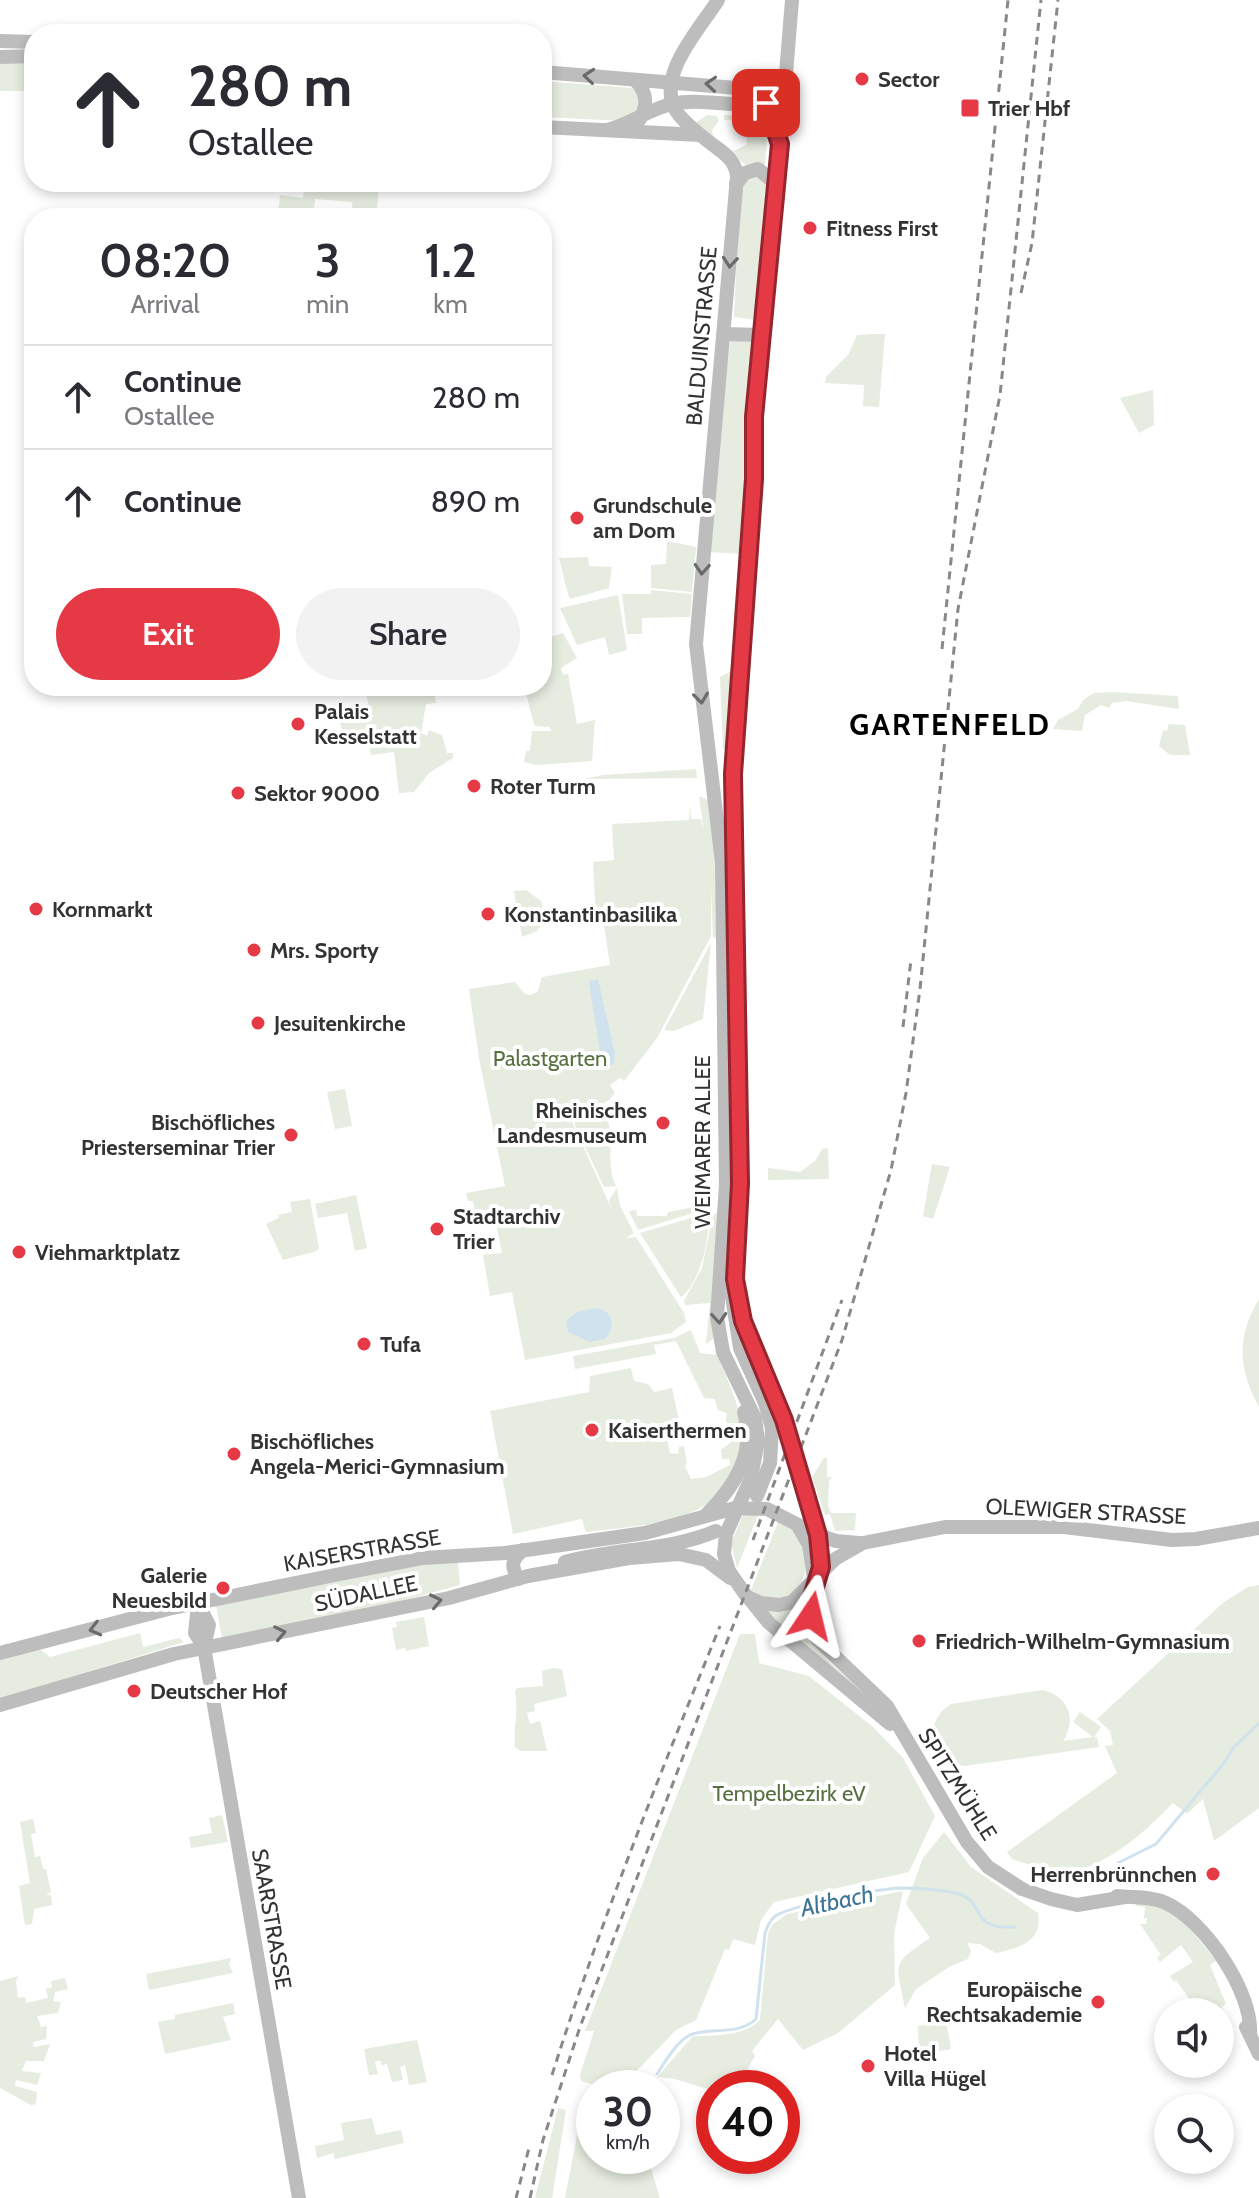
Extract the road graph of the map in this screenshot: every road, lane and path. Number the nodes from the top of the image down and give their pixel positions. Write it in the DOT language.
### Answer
graph roads {
  1 [pos="718,0"];
  2 [pos="792,0"];
  3 [pos="0,41"];
  4 [pos="24,42"];
  5 [pos="24,56"];
  6 [pos="0,57"];
  7 [pos="552,73"];
  8 [pos="636,81"];
  9 [pos="671,83"];
  10 [pos="750,87"];
  11 [pos="784,92"];
  12 [pos="674,103"];
  13 [pos="766,103"];
  14 [pos="640,119"];
  15 [pos="552,127"];
  16 [pos="607,130"];
  17 [pos="700,135"];
  18 [pos="780,144"];
  19 [pos="736,184"];
  20 [pos="776,184"];
  21 [pos="724,334"];
  22 [pos="761,335"];
  23 [pos="709,765"];
  24 [pos="735,1279"];
  25 [pos="723,1352"];
  26 [pos="756,1502"];
  27 [pos="735,1508"];
  28 [pos="707,1514"];
  29 [pos="792,1521"];
  30 [pos="1259,1528"];
  31 [pos="716,1531"];
  32 [pos="818,1535"];
  33 [pos="863,1543"];
  34 [pos="549,1547"];
  35 [pos="523,1550"];
  36 [pos="557,1568"];
  37 [pos="523,1578"];
  38 [pos="816,1582"];
  39 [pos="736,1585"];
  40 [pos="747,1597"];
  41 [pos="198,1604"];
  42 [pos="204,1647"];
  43 [pos="0,1653"];
  44 [pos="0,1705"];
  45 [pos="899,1730"];
  46 [pos="1259,2054"];
  47 [pos="299,2198"];
  1 -- 9 [label="main road"];
  2 -- 11 [label="main road"];
  3 -- 4 [label="main road"];
  5 -- 6 [label="main road"];
  8 -- 7 [label="main road, one-way"];
  8 -- 9 [label="main road"];
  8 -- 14 [label="main road"];
  10 -- 9 [label="main road, one-way"];
  9 -- 12 [label="main road"];
  10 -- 11 [label="main road"];
  10 -- 13 [label="main road"];
  11 -- 13 [label="main road"];
  11 -- 18 [label="main road"];
  12 -- 13 [label="main road"];
  12 -- 14 [label="main road"];
  12 -- 17 [label="main road"];
  13 -- 18 [label="main road"];
  14 -- 16 [label="main road"];
  15 -- 16 [label="main road"];
  16 -- 17 [label="main road"];
  17 -- 19 [label="main road"];
  18 -- 20 [label="main road"];
  19 -- 20 [label="main road"];
  19 -- 21 [label="main road, BALDUINSTRASSE, one-way"];
  20 -- 22 [label="main road"];
  21 -- 22 [label="main road"];
  21 -- 23 [label="main road, BALDUINSTRASSE, one-way"];
  22 -- 24 [label="main road"];
  23 -- 25 [label="main road, WEIMARER ALLEE, one-way"];
  24 -- 26 [label="main road"];
  24 -- 32 [label="main road, SPITZMÜHLE"];
  25 -- 27 [label="main road, WEIMARER ALLEE"];
  25 -- 28 [label="main road"];
  26 -- 27 [label="main road"];
  26 -- 29 [label="main road"];
  27 -- 28 [label="main road, KAISERSTRASSE"];
  27 -- 39 [label="main road"];
  28 -- 34 [label="main road, KAISERSTRASSE"];
  29 -- 32 [label="main road"];
  29 -- 38 [label="main road"];
  30 -- 33 [label="main road, OLEWIGER STRASSE"];
  31 -- 36 [label="main road"];
  32 -- 33 [label="main road"];
  32 -- 38 [label="main road, SPITZMÜHLE"];
  33 -- 38 [label="main road"];
  34 -- 35 [label="main road, KAISERSTRASSE"];
  34 -- 36 [label="main road"];
  35 -- 37 [label="main road"];
  35 -- 41 [label="main road, KAISERSTRASSE"];
  36 -- 37 [label="main road, SÜDALLEE"];
  36 -- 39 [label="main road"];
  42 -- 37 [label="main road, SÜDALLEE, one-way"];
  38 -- 40 [label="main road"];
  38 -- 45 [label="main road, SPITZMÜHLE"];
  39 -- 40 [label="main road"];
  40 -- 45 [label="main road, SPITZMÜHLE"];
  41 -- 42 [label="main road, SAARSTRASSE"];
  41 -- 43 [label="main road, KAISERSTRASSE, one-way"];
  42 -- 44 [label="main road, SÜDALLEE"];
  42 -- 47 [label="main road, SAARSTRASSE"];
  45 -- 46 [label="main road, SPITZMÜHLE"];
}
